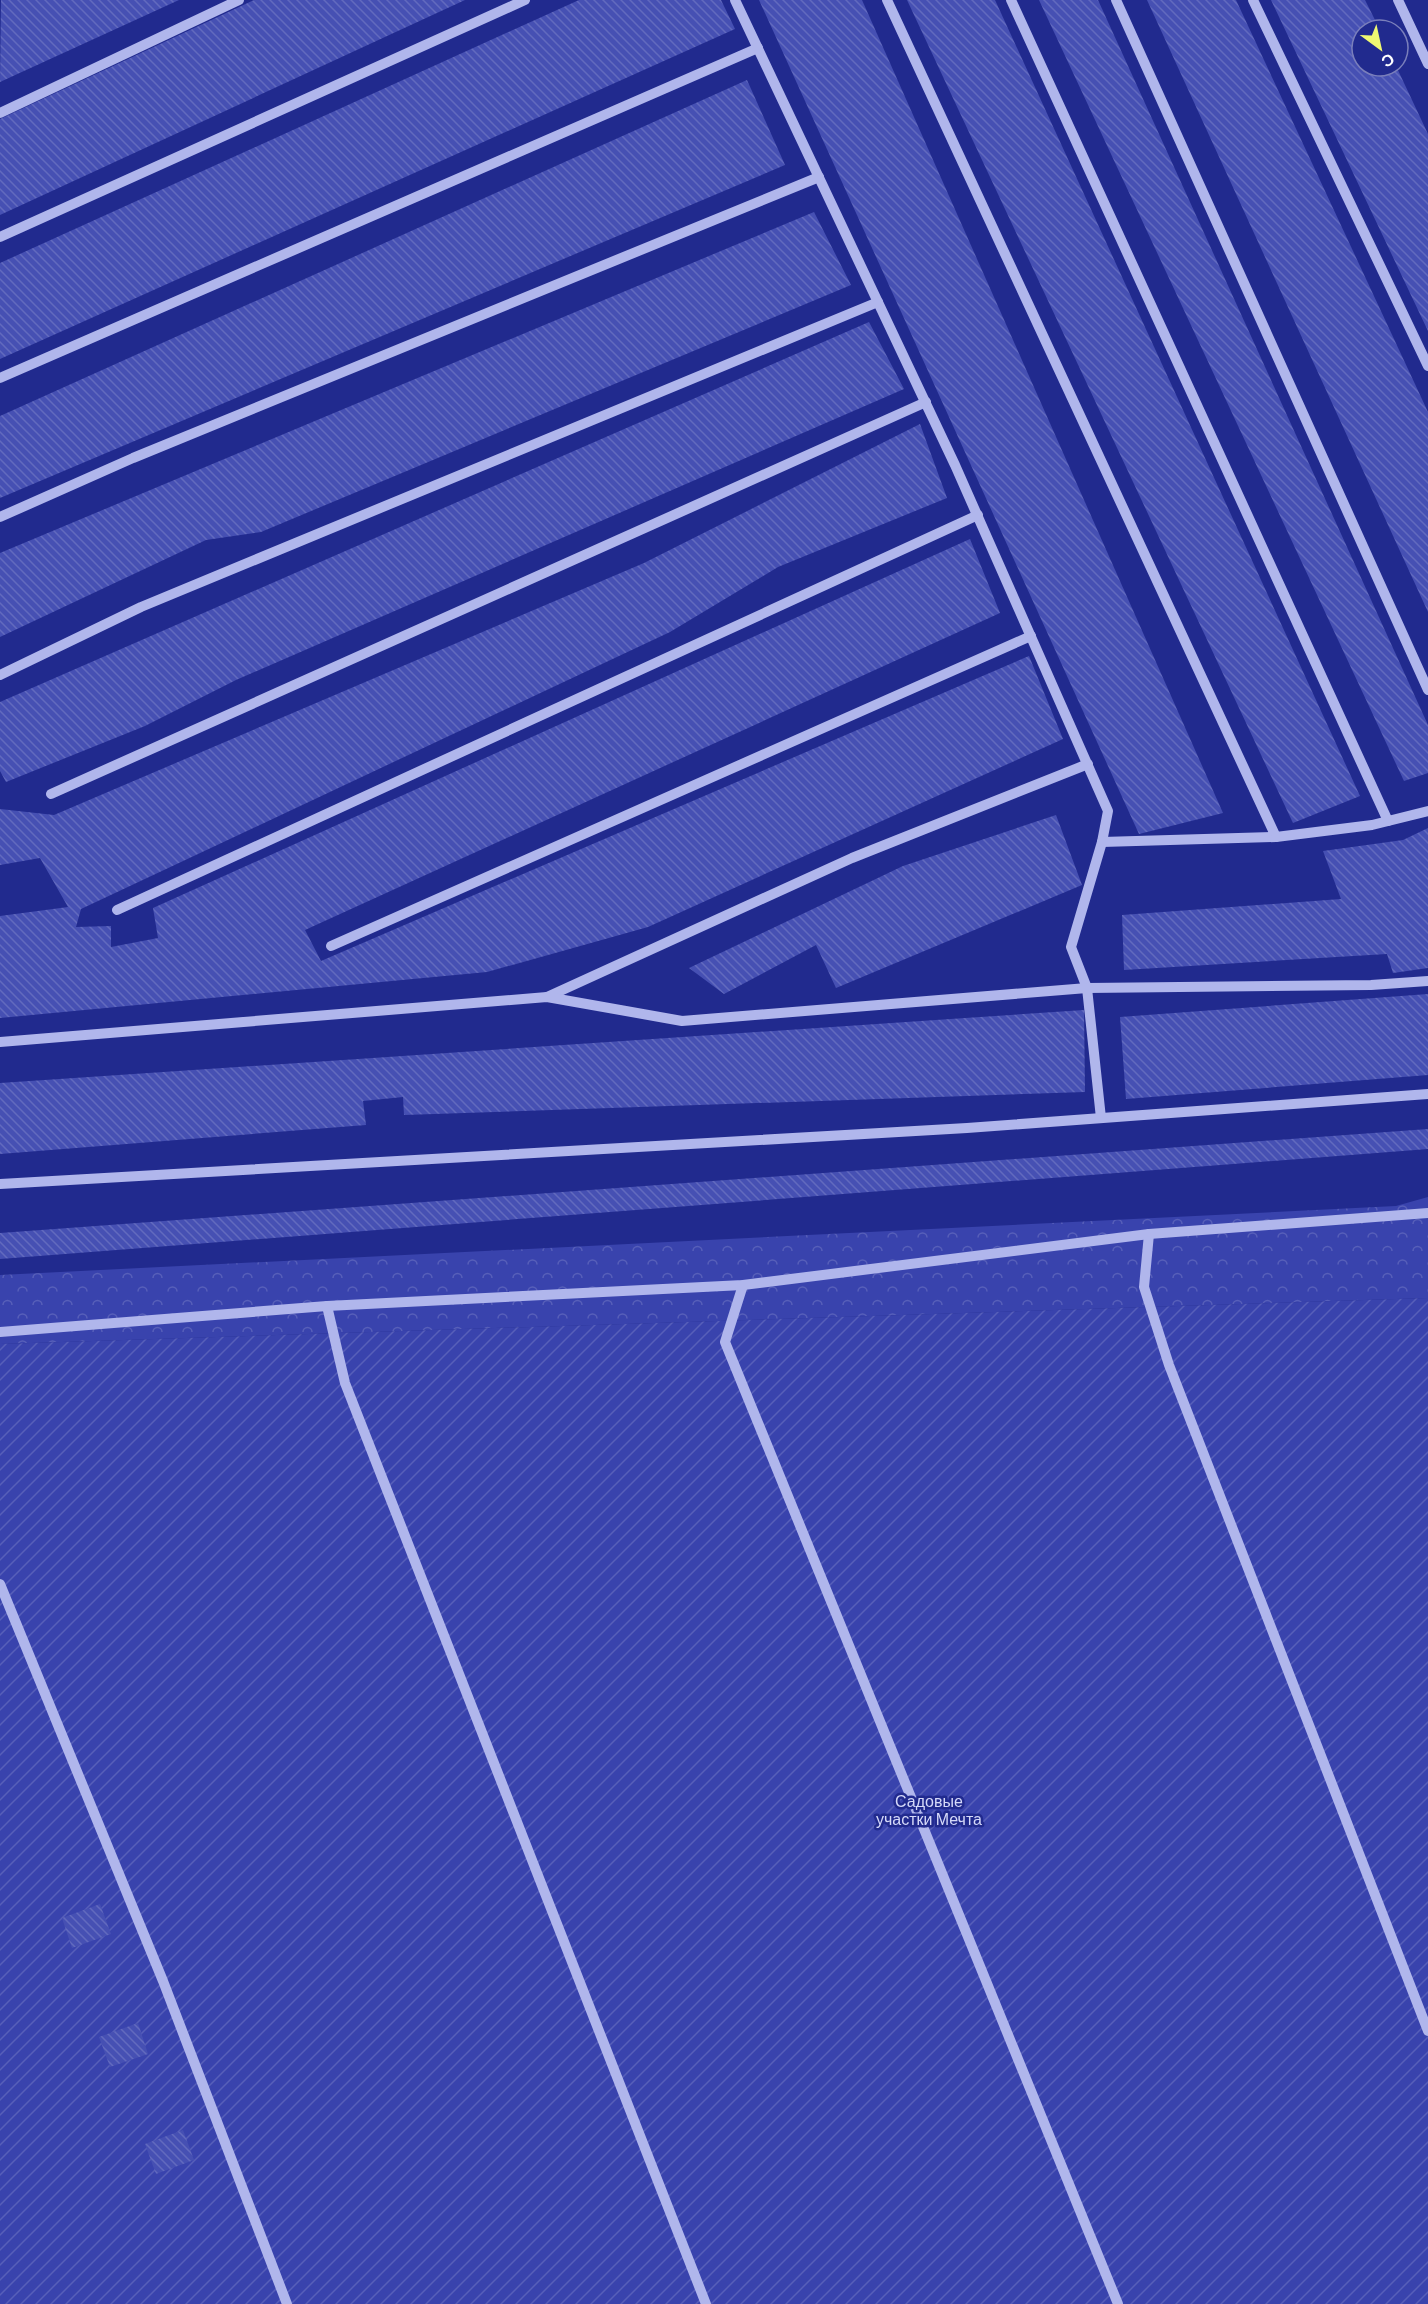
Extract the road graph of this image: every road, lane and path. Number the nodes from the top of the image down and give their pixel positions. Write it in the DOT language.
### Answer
graph roads {
  1 [pos="239,0"];
  2 [pos="525,0"];
  3 [pos="735,0"];
  4 [pos="887,0"];
  5 [pos="1011,0"];
  6 [pos="1116,0"];
  7 [pos="1253,0"];
  8 [pos="1398,0"];
  9 [pos="758,48"];
  10 [pos="1428,64"];
  11 [pos="0,113"];
  12 [pos="819,177"];
  13 [pos="0,237"];
  14 [pos="878,302"];
  15 [pos="1428,366"];
  16 [pos="0,378"];
  17 [pos="926,402"];
  18 [pos="978,515"];
  19 [pos="0,518"];
  20 [pos="1031,636"];
  21 [pos="0,675"];
  22 [pos="1428,690"];
  23 [pos="1088,764"];
  24 [pos="51,794"];
  25 [pos="1428,811"];
  26 [pos="1388,821"];
  27 [pos="1276,837"];
  28 [pos="1102,842"];
  29 [pos="117,910"];
  30 [pos="331,946"];
  31 [pos="1428,981"];
  32 [pos="1087,988"];
  33 [pos="547,997"];
  34 [pos="0,1042"];
  35 [pos="1428,1094"];
  36 [pos="1101,1118"];
  37 [pos="0,1184"];
  38 [pos="1428,1213"];
  39 [pos="1149,1234"];
  40 [pos="743,1285"];
  41 [pos="327,1306"];
  42 [pos="0,1332"];
  43 [pos="0,1584"];
  44 [pos="1428,2031"];
  45 [pos="287,2304"];
  46 [pos="706,2304"];
  47 [pos="1118,2304"];
  1 -- 11 [label="lane"];
  2 -- 13 [label="lane"];
  3 -- 9 [label="lane"];
  4 -- 27 [label="lane"];
  5 -- 26 [label="lane"];
  6 -- 22 [label="lane"];
  7 -- 15 [label="lane"];
  8 -- 10 [label="lane"];
  9 -- 12 [label="lane"];
  9 -- 16 [label="lane"];
  12 -- 14 [label="lane"];
  12 -- 19 [label="lane"];
  14 -- 17 [label="lane"];
  14 -- 21 [label="lane"];
  17 -- 18 [label="lane"];
  17 -- 24 [label="lane"];
  18 -- 20 [label="lane"];
  18 -- 29 [label="lane"];
  20 -- 23 [label="lane"];
  20 -- 30 [label="lane"];
  23 -- 28 [label="lane"];
  23 -- 33 [label="lane"];
  25 -- 26 [label="lane"];
  26 -- 27 [label="lane"];
  27 -- 28 [label="lane"];
  28 -- 32 [label="lane"];
  31 -- 32 [label="lane"];
  32 -- 33 [label="lane"];
  32 -- 36 [label="lane"];
  33 -- 34 [label="lane"];
  35 -- 36 [label="lane"];
  36 -- 37 [label="lane"];
  38 -- 39 [label="lane"];
  39 -- 40 [label="lane"];
  39 -- 44 [label="lane"];
  40 -- 41 [label="lane"];
  40 -- 47 [label="lane"];
  41 -- 42 [label="lane"];
  41 -- 46 [label="lane"];
  43 -- 45 [label="lane"];
}
